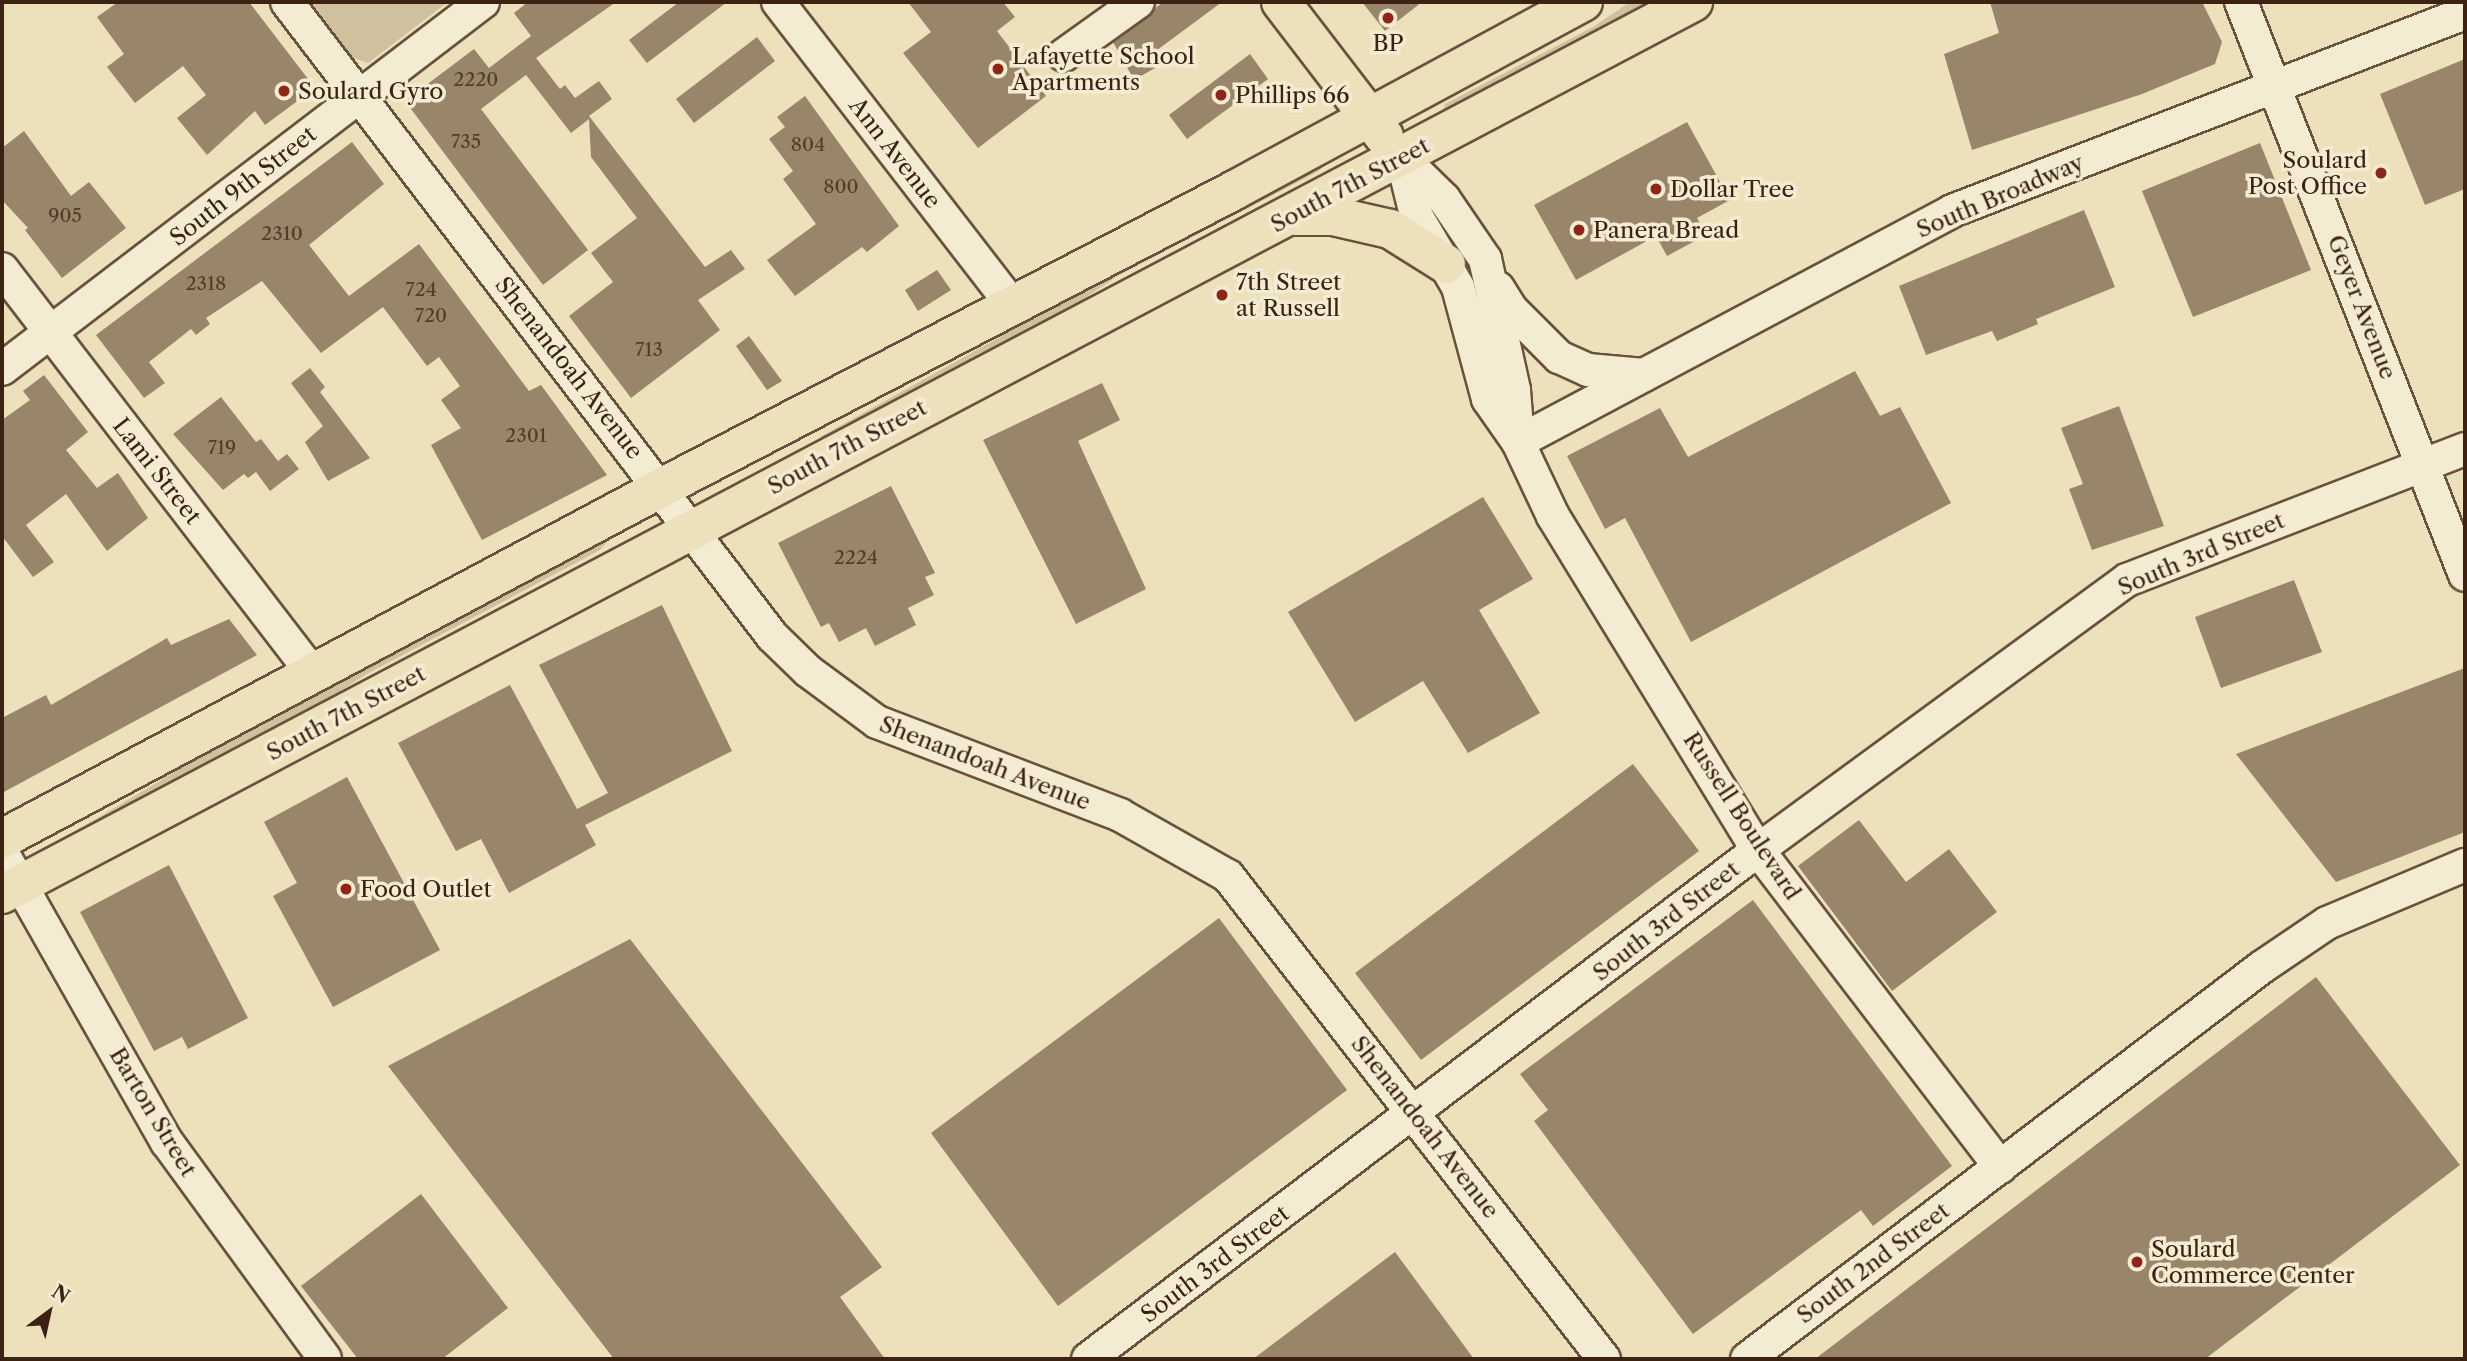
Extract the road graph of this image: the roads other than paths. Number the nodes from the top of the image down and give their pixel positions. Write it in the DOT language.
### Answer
graph roads {
  1 [pos="287,2"];
  2 [pos="483,2"];
  3 [pos="778,2"];
  4 [pos="1138,2"];
  5 [pos="1281,2"];
  6 [pos="1583,2"];
  7 [pos="1693,2"];
  8 [pos="2241,2"];
  9 [pos="2465,13"];
  10 [pos="1064,55"];
  11 [pos="2276,86"];
  12 [pos="360,96"];
  13 [pos="1370,117"];
  14 [pos="1402,158"];
  15 [pos="1293,215"];
  16 [pos="1446,264"];
  17 [pos="2,269"];
  18 [pos="1492,278"];
  19 [pos="1011,304"];
  20 [pos="51,332"];
  21 [pos="2,369"];
  22 [pos="1644,375"];
  23 [pos="1518,442"];
  24 [pos="2465,449"];
  25 [pos="2424,464"];
  26 [pos="661,488"];
  27 [pos="691,528"];
  28 [pos="2465,575"];
  29 [pos="313,674"];
  30 [pos="2,839"];
  31 [pos="1758,850"];
  32 [pos="2465,865"];
  33 [pos="8,877"];
  34 [pos="1416,1114"];
  35 [pos="2000,1167"];
  36 [pos="325,1359"];
  37 [pos="1088,1359"];
  38 [pos="1604,1359"];
  39 [pos="1747,1359"];
  1 -- 12 [label="street, Shenandoah Avenue"];
  2 -- 12 [label="street, South 9th Street"];
  3 -- 19 [label="street, Ann Avenue"];
  4 -- 10 [label="street"];
  5 -- 13 [label="main road, Russell Boulevard"];
  6 -- 13 [label="main road"];
  7 -- 14 [label="main road, South 7th Street"];
  8 -- 11 [label="street, Geyer Avenue"];
  9 -- 11 [label="street, South Broadway"];
  11 -- 22 [label="street, South Broadway"];
  11 -- 25 [label="street, Geyer Avenue"];
  12 -- 20 [label="street, South 9th Street"];
  12 -- 26 [label="street, Shenandoah Avenue"];
  13 -- 14 [label="main road, Russell Boulevard"];
  13 -- 19 [label="main road"];
  14 -- 15 [label="main road, South 7th Street"];
  14 -- 16 [label="street, Russell Boulevard"];
  14 -- 18 [label="street, Russell Boulevard"];
  15 -- 16 [label="main road"];
  15 -- 27 [label="main road, South 7th Street"];
  16 -- 23 [label="street, Russell Boulevard"];
  17 -- 20 [label="street, Lami Street"];
  18 -- 22 [label="street"];
  18 -- 23 [label="street, Russell Boulevard"];
  19 -- 26 [label="main road"];
  20 -- 21 [label="street, South 9th Street"];
  20 -- 29 [label="street, Lami Street"];
  22 -- 23 [label="street, South Broadway"];
  23 -- 31 [label="street, Russell Boulevard"];
  24 -- 25 [label="street, South 3rd Street"];
  25 -- 28 [label="street, Geyer Avenue"];
  25 -- 31 [label="street, South 3rd Street"];
  26 -- 27 [label="street, Shenandoah Avenue"];
  26 -- 29 [label="main road"];
  27 -- 33 [label="main road, South 7th Street"];
  27 -- 34 [label="street, Shenandoah Avenue"];
  29 -- 30 [label="main road"];
  31 -- 34 [label="street, South 3rd Street"];
  31 -- 35 [label="street, Russell Boulevard"];
  32 -- 35 [label="street, South 2nd Street"];
  33 -- 36 [label="street, Barton Street"];
  34 -- 37 [label="street, South 3rd Street"];
  34 -- 38 [label="street, Shenandoah Avenue"];
  35 -- 39 [label="street, South 2nd Street"];
}
